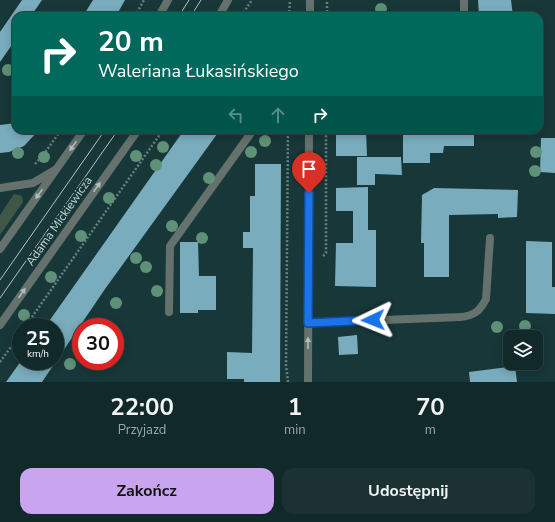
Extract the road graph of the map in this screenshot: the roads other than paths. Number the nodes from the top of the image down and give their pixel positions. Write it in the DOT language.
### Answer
graph roads {
  1 [pos="168,0"];
  2 [pos="228,0"];
  3 [pos="310,0"];
  4 [pos="464,0"];
  5 [pos="161,12"];
  6 [pos="221,12"];
  7 [pos="310,12"];
  8 [pos="464,12"];
  9 [pos="81,134"];
  10 [pos="135,134"];
  11 [pos="250,134"];
  12 [pos="310,134"];
  13 [pos="62,162"];
  14 [pos="0,188"];
  15 [pos="490,238"];
  16 [pos="0,249"];
  17 [pos="169,312"];
  18 [pos="308,323"];
  19 [pos="0,325"];
  20 [pos="308,382"];
  1 -- 5 [label="street"];
  2 -- 6 [label="street"];
  3 -- 7 [label="street"];
  4 -- 8 [label="street"];
  9 -- 13 [label="street, one-way"];
  19 -- 10 [label="street, Adama Mickiewicza, one-way"];
  11 -- 17 [label="street"];
  12 -- 18 [label="street"];
  13 -- 14 [label="street"];
  13 -- 16 [label="street, one-way"];
  15 -- 18 [label="street"];
  20 -- 18 [label="street, one-way"];
}
